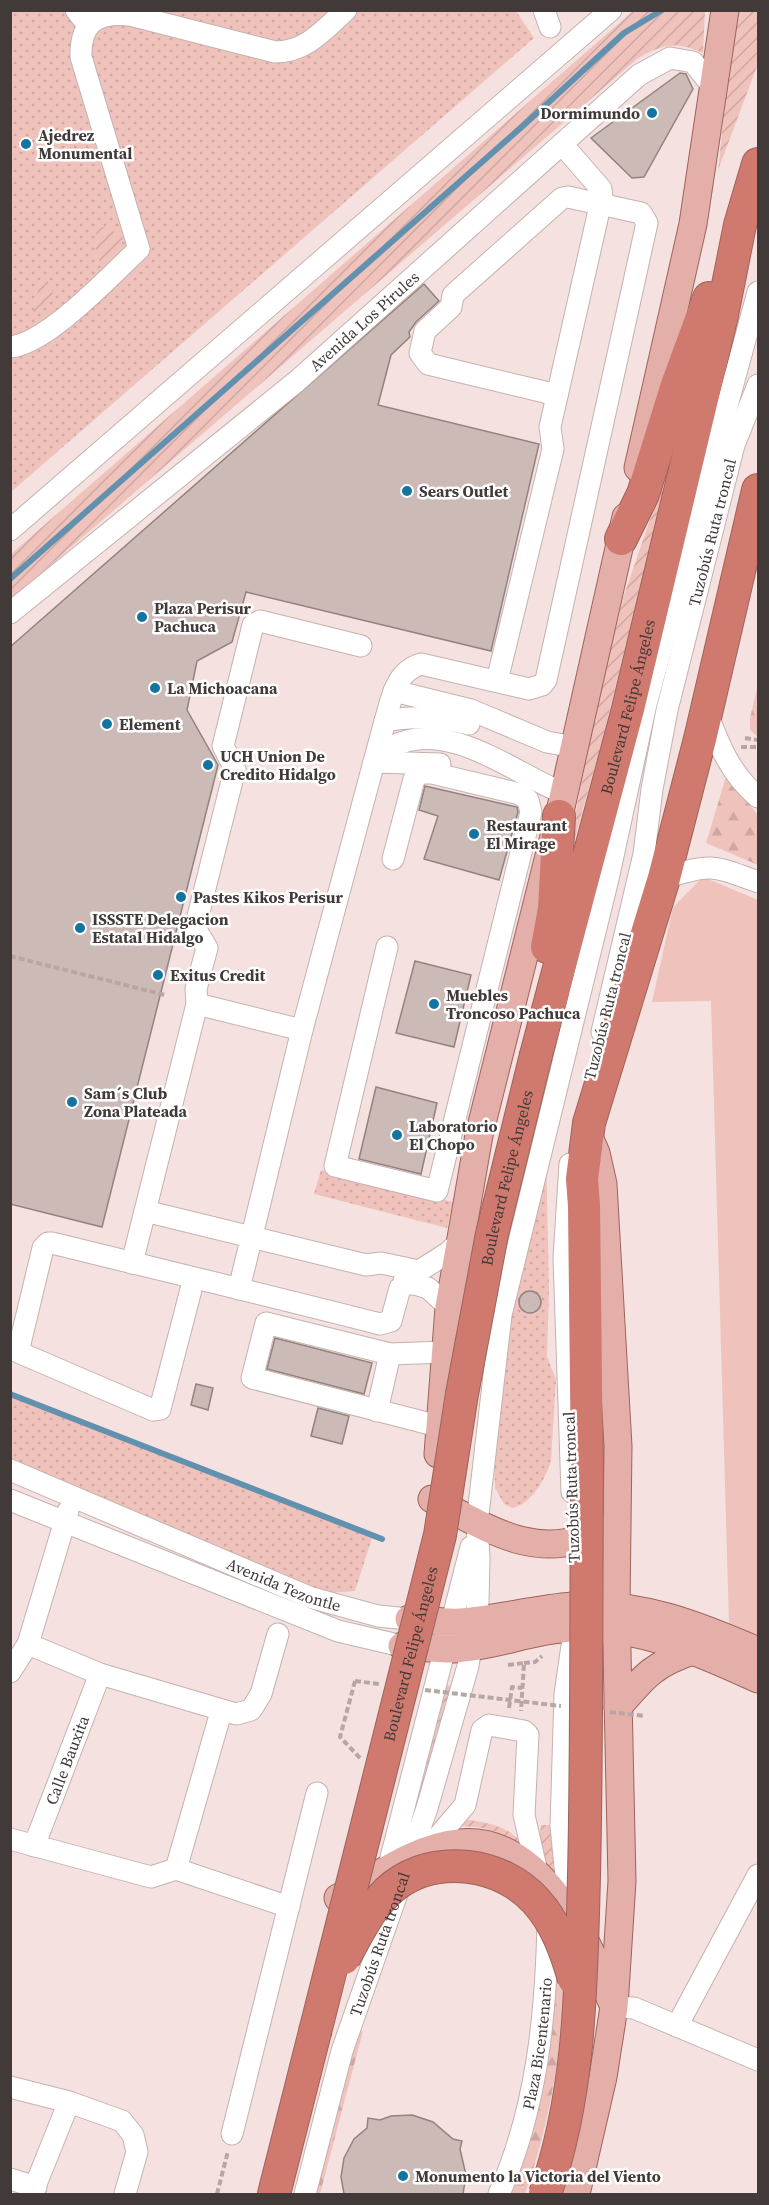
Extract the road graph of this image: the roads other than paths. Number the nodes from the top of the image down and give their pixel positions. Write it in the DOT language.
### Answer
graph roads {
  1 [pos="346,10"];
  2 [pos="724,10"];
  3 [pos="608,12"];
  4 [pos="82,18"];
  5 [pos="713,87"];
  6 [pos="562,144"];
  7 [pos="759,164"];
  8 [pos="601,204"];
  9 [pos="740,225"];
  10 [pos="759,292"];
  11 [pos="10,347"];
  12 [pos="759,385"];
  13 [pos="557,395"];
  14 [pos="757,504"];
  15 [pos="10,530"];
  16 [pos="621,539"];
  17 [pos="10,613"];
  18 [pos="361,646"];
  19 [pos="497,681"];
  20 [pos="394,691"];
  21 [pos="706,709"];
  22 [pos="386,721"];
  23 [pos="547,742"];
  24 [pos="574,747"];
  25 [pos="374,762"];
  26 [pos="759,798"];
  27 [pos="548,802"];
  28 [pos="393,859"];
  29 [pos="664,878"];
  30 [pos="759,882"];
  31 [pos="387,947"];
  32 [pos="197,1004"];
  33 [pos="302,1030"];
  34 [pos="536,1055"];
  35 [pos="587,1132"];
  36 [pos="145,1211"];
  37 [pos="252,1237"];
  38 [pos="459,1242"];
  39 [pos="132,1263"];
  40 [pos="366,1265"];
  41 [pos="194,1278"];
  42 [pos="418,1284"];
  43 [pos="239,1289"];
  44 [pos="449,1307"];
  45 [pos="446,1352"];
  46 [pos="390,1354"];
  47 [pos="377,1411"];
  48 [pos="442,1427"];
  49 [pos="10,1470"];
  50 [pos="73,1496"];
  51 [pos="432,1499"];
  52 [pos="10,1500"];
  53 [pos="618,1519"];
  54 [pos="64,1522"];
  55 [pos="477,1523"];
  56 [pos="573,1543"];
  57 [pos="616,1618"];
  58 [pos="409,1619"];
  59 [pos="574,1625"];
  60 [pos="278,1634"];
  61 [pos="460,1634"];
  62 [pos="28,1644"];
  63 [pos="402,1646"];
  64 [pos="696,1650"];
  65 [pos="759,1651"];
  66 [pos="10,1672"];
  67 [pos="100,1674"];
  68 [pos="759,1679"];
  69 [pos="608,1708"];
  70 [pos="221,1712"];
  71 [pos="317,1793"];
  72 [pos="10,1839"];
  73 [pos="34,1846"];
  74 [pos="404,1862"];
  75 [pos="176,1869"];
  76 [pos="759,1875"];
  77 [pos="543,1881"];
  78 [pos="338,1898"];
  79 [pos="289,1906"];
  80 [pos="572,1920"];
  81 [pos="324,1994"];
  82 [pos="580,2003"];
  83 [pos="614,2007"];
  84 [pos="677,2026"];
  85 [pos="759,2060"];
  86 [pos="10,2087"];
  87 [pos="69,2102"];
  88 [pos="232,2134"];
  89 [pos="10,2180"];
  90 [pos="34,2191"];
  91 [pos="124,2194"];
  92 [pos="267,2194"];
  93 [pos="274,2194"];
  94 [pos="305,2194"];
  95 [pos="499,2194"];
  96 [pos="529,2194"];
  97 [pos="544,2194"];
  98 [pos="576,2194"];
  1 -- 4 [label="street"];
  2 -- 5 [label="main road, Boulevard Felipe Ángeles"];
  3 -- 15 [label="street"];
  4 -- 11 [label="street"];
  5 -- 6 [label="street, Avenida Los Pirules"];
  5 -- 16 [label="main road, Boulevard Felipe Ángeles"];
  6 -- 8 [label="street"];
  6 -- 17 [label="street, Avenida Los Pirules"];
  7 -- 9 [label="highway, Boulevard Felipe Ángeles"];
  8 -- 13 [label="street"];
  8 -- 13 [label="street"];
  8 -- 19 [label="street"];
  9 -- 16 [label="highway"];
  9 -- 34 [label="highway, Boulevard Felipe Ángeles"];
  10 -- 55 [label="street, Tuzobús Ruta troncal"];
  12 -- 56 [label="street, Tuzobús Ruta troncal"];
  13 -- 19 [label="street"];
  14 -- 21 [label="highway"];
  16 -- 24 [label="main road, Boulevard Felipe Ángeles"];
  18 -- 32 [label="street"];
  19 -- 20 [label="street"];
  20 -- 22 [label="street"];
  20 -- 23 [label="street"];
  21 -- 26 [label="street"];
  21 -- 29 [label="highway"];
  22 -- 23 [label="street"];
  22 -- 25 [label="street"];
  23 -- 24 [label="street"];
  24 -- 27 [label="main road, Boulevard Felipe Ángeles"];
  25 -- 27 [label="street"];
  25 -- 33 [label="street"];
  27 -- 28 [label="street"];
  27 -- 31 [label="street"];
  27 -- 34 [label="highway"];
  27 -- 38 [label="main road, Boulevard Felipe Ángeles"];
  29 -- 30 [label="street"];
  29 -- 35 [label="highway"];
  32 -- 33 [label="street"];
  32 -- 36 [label="street"];
  33 -- 37 [label="street"];
  34 -- 81 [label="highway, Boulevard Felipe Ángeles, bridge"];
  35 -- 53 [label="main road"];
  35 -- 82 [label="highway, bridge"];
  36 -- 37 [label="street"];
  36 -- 39 [label="street"];
  37 -- 40 [label="street"];
  37 -- 43 [label="street"];
  38 -- 40 [label="street"];
  38 -- 44 [label="main road, Boulevard Felipe Ángeles"];
  39 -- 41 [label="street"];
  39 -- 41 [label="street"];
  40 -- 42 [label="street"];
  41 -- 43 [label="street"];
  42 -- 43 [label="street"];
  42 -- 44 [label="street"];
  44 -- 45 [label="main road, Boulevard Felipe Ángeles"];
  45 -- 46 [label="street"];
  45 -- 48 [label="main road, Boulevard Felipe Ángeles"];
  46 -- 47 [label="street"];
  46 -- 47 [label="street"];
  47 -- 48 [label="street"];
  48 -- 51 [label="main road, Boulevard Felipe Ángeles"];
  49 -- 50 [label="street, Avenida Tezontle"];
  50 -- 54 [label="street"];
  50 -- 58 [label="street, Avenida Tezontle"];
  51 -- 55 [label="main road"];
  51 -- 58 [label="main road, Boulevard Felipe Ángeles"];
  52 -- 54 [label="street, Avenida Tezontle"];
  53 -- 56 [label="main road"];
  53 -- 57 [label="main road"];
  54 -- 62 [label="street"];
  54 -- 63 [label="street, Avenida Tezontle"];
  55 -- 56 [label="main road"];
  55 -- 61 [label="street, Tuzobús Ruta troncal"];
  56 -- 59 [label="street, Tuzobús Ruta troncal"];
  57 -- 59 [label="main road, Avenida Tezontle"];
  57 -- 64 [label="main road"];
  57 -- 65 [label="main road"];
  57 -- 69 [label="main road"];
  58 -- 61 [label="main road, Avenida Tezontle"];
  58 -- 63 [label="main road, Boulevard Felipe Ángeles"];
  59 -- 61 [label="main road, Avenida Tezontle"];
  59 -- 80 [label="street, Tuzobús Ruta troncal"];
  60 -- 70 [label="street"];
  61 -- 63 [label="main road, Avenida Tezontle"];
  61 -- 74 [label="street, Tuzobús Ruta troncal"];
  62 -- 66 [label="street"];
  62 -- 67 [label="street"];
  63 -- 78 [label="main road, Boulevard Felipe Ángeles"];
  64 -- 68 [label="main road"];
  64 -- 69 [label="main road"];
  67 -- 70 [label="street"];
  67 -- 73 [label="street, Calle Bauxita"];
  69 -- 83 [label="main road"];
  70 -- 75 [label="street"];
  71 -- 79 [label="street"];
  72 -- 73 [label="street"];
  73 -- 75 [label="street"];
  74 -- 77 [label="main road"];
  74 -- 77 [label="street, Plaza Bicentenario"];
  74 -- 78 [label="main road"];
  74 -- 94 [label="street, Tuzobús Ruta troncal"];
  75 -- 79 [label="street"];
  76 -- 84 [label="street"];
  77 -- 80 [label="main road"];
  77 -- 95 [label="street, Plaza Bicentenario"];
  78 -- 92 [label="main road, Boulevard Felipe Ángeles"];
  79 -- 88 [label="street"];
  80 -- 83 [label="main road"];
  80 -- 96 [label="street, Tuzobús Ruta troncal"];
  81 -- 82 [label="highway, bridge"];
  81 -- 93 [label="highway, Boulevard Felipe Ángeles, bridge"];
  82 -- 97 [label="highway, bridge"];
  83 -- 84 [label="street"];
  83 -- 98 [label="main road"];
  84 -- 85 [label="street"];
  86 -- 87 [label="street"];
  87 -- 90 [label="street"];
  87 -- 91 [label="street"];
  89 -- 90 [label="street"];
}
